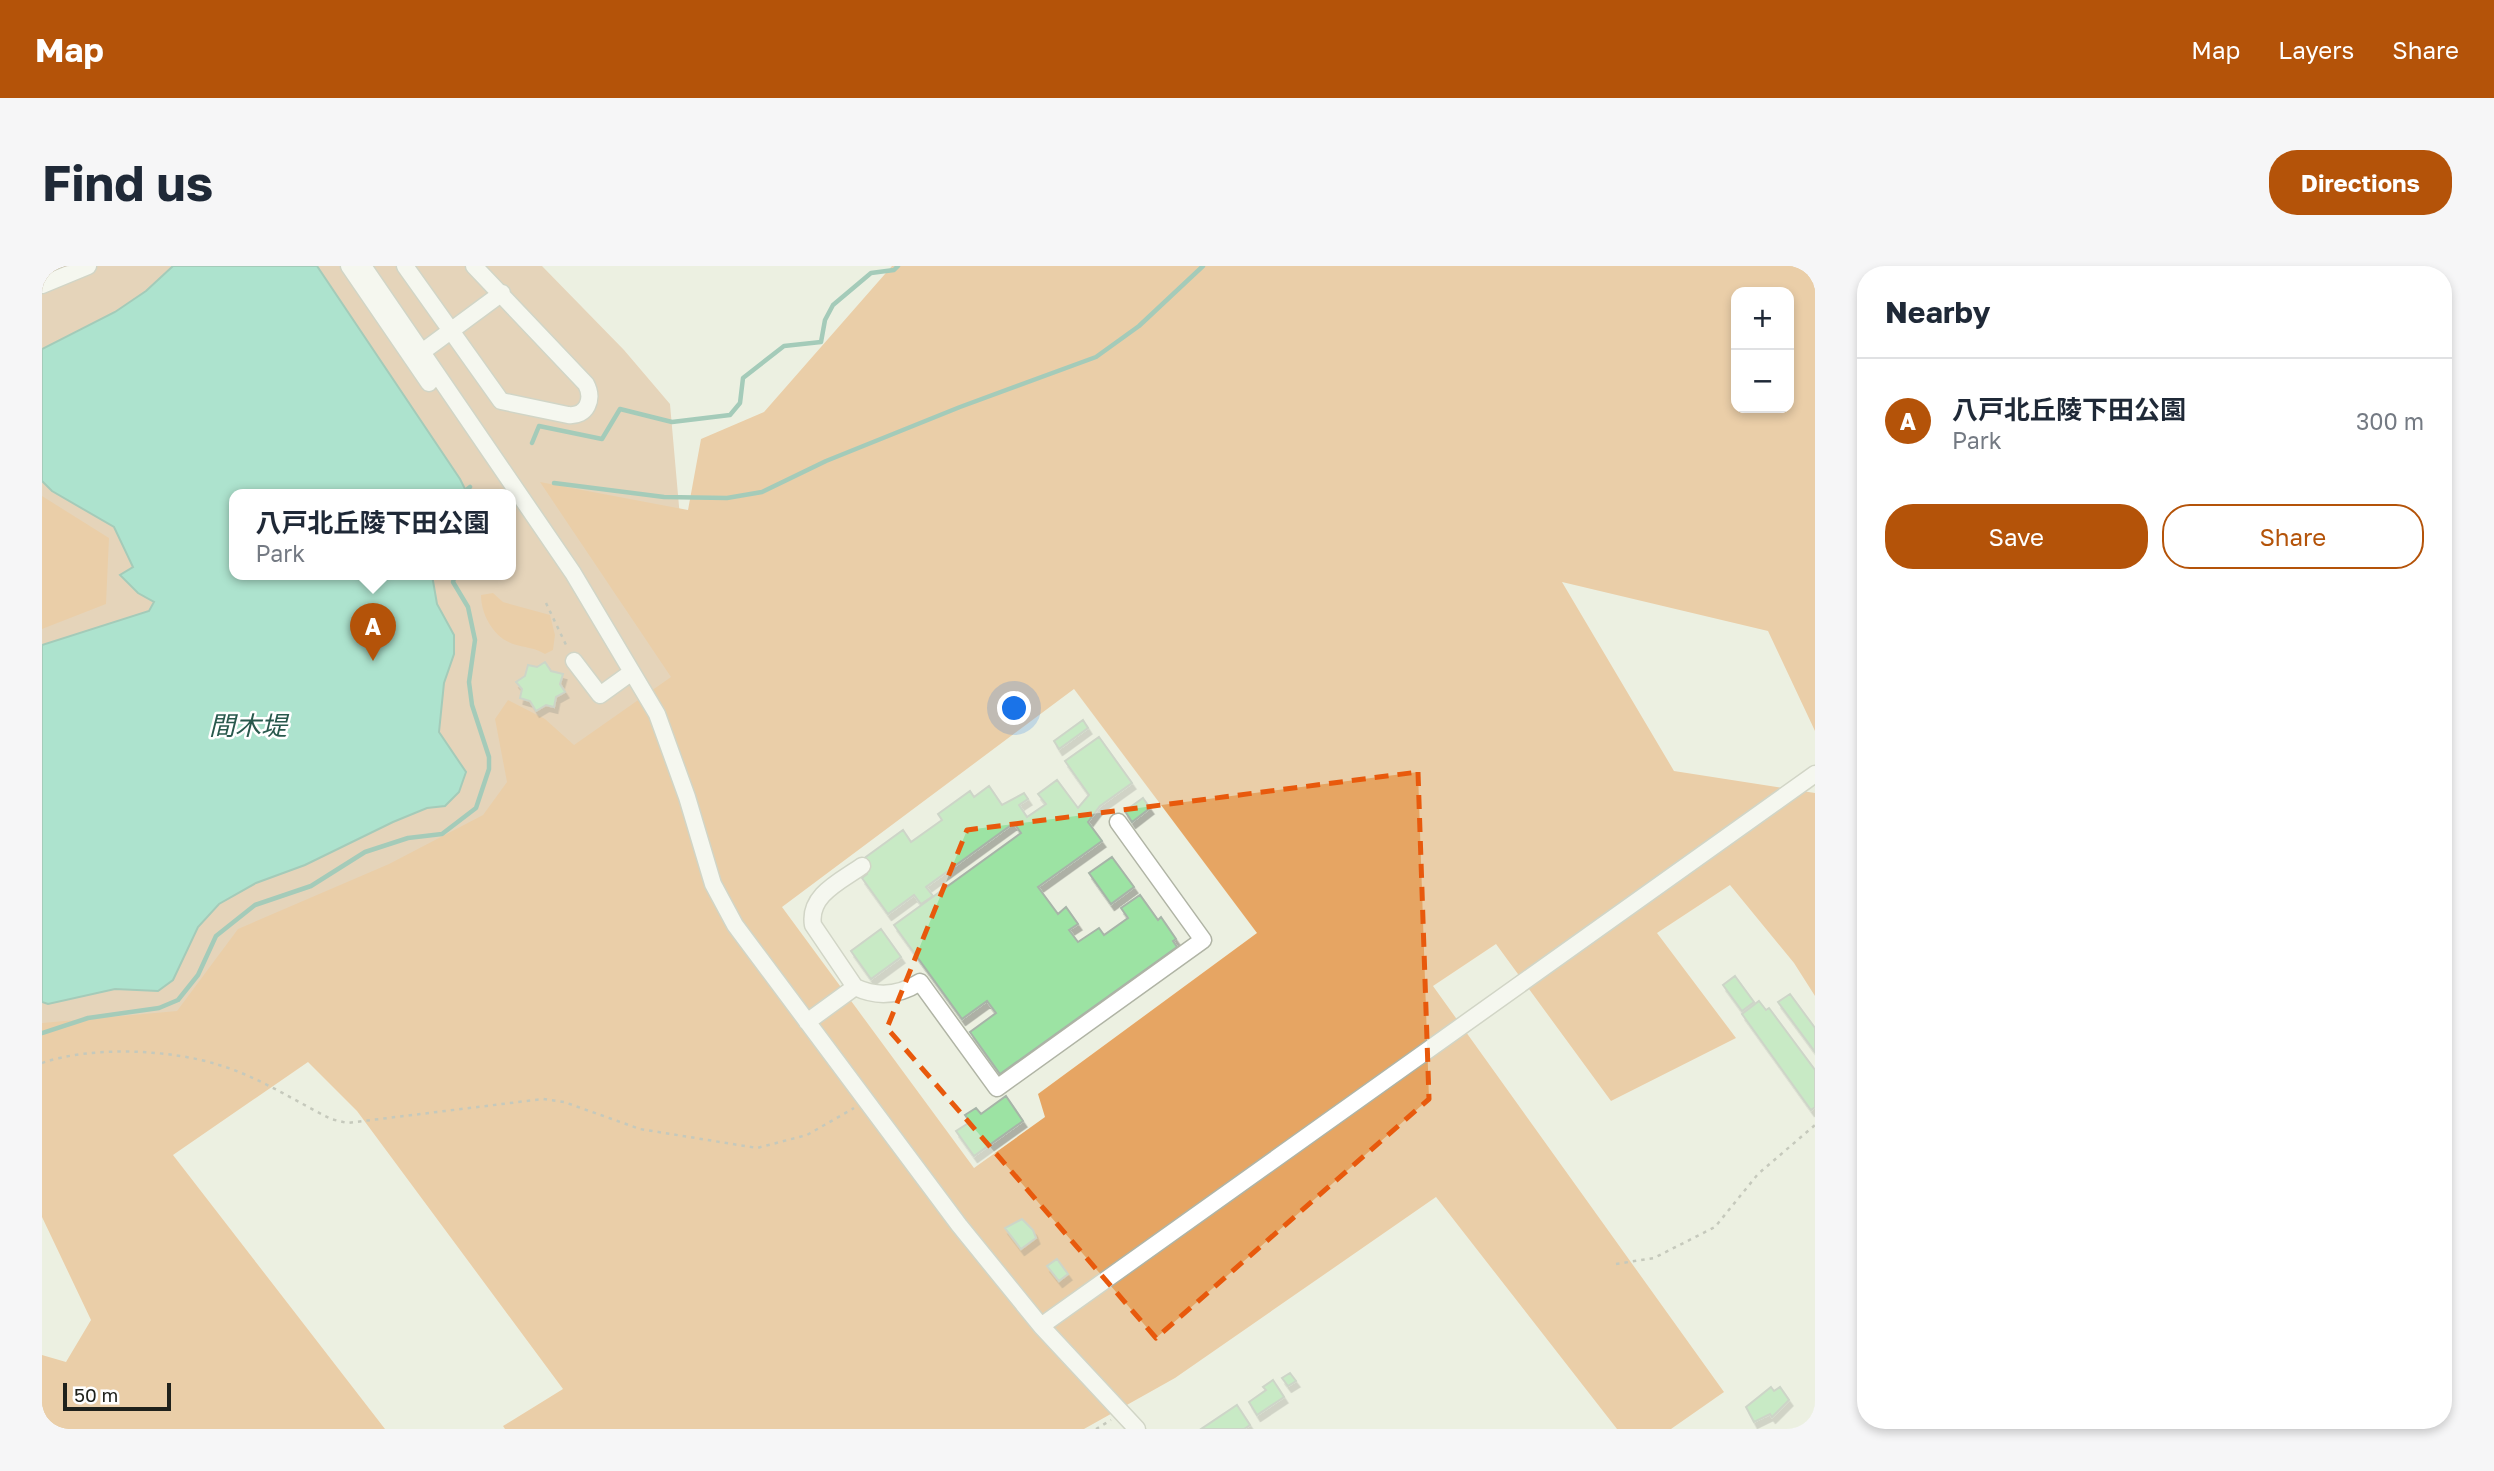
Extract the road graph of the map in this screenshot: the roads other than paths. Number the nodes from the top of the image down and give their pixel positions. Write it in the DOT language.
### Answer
graph roads {
  1 [pos="88,266"];
  2 [pos="349,266"];
  3 [pos="363,266"];
  4 [pos="405,266"];
  5 [pos="474,266"];
  6 [pos="42,285"];
  7 [pos="502,293"];
  8 [pos="452,330"];
  9 [pos="422,352"];
  10 [pos="465,416"];
  11 [pos="515,489"];
  12 [pos="516,490"];
  13 [pos="574,661"];
  14 [pos="632,671"];
  15 [pos="1815,774"];
  16 [pos="1118,822"];
  17 [pos="862,866"];
  18 [pos="855,988"];
  19 [pos="807,1023"];
  20 [pos="1041,1326"];
  21 [pos="1137,1429"];
  1 -- 6 [label="street"];
  2 -- 10 [label="street"];
  3 -- 9 [label="street"];
  4 -- 8 [label="street"];
  5 -- 7 [label="street"];
  7 -- 8 [label="street"];
  7 -- 8 [label="street"];
  8 -- 9 [label="street"];
  9 -- 10 [label="street"];
  10 -- 11 [label="street"];
  12 -- 14 [label="street"];
  13 -- 14 [label="street"];
  14 -- 19 [label="street"];
  15 -- 20 [label="street"];
  16 -- 18 [label="street"];
  17 -- 18 [label="street"];
  18 -- 19 [label="street"];
  19 -- 20 [label="street"];
  20 -- 21 [label="street"];
}
